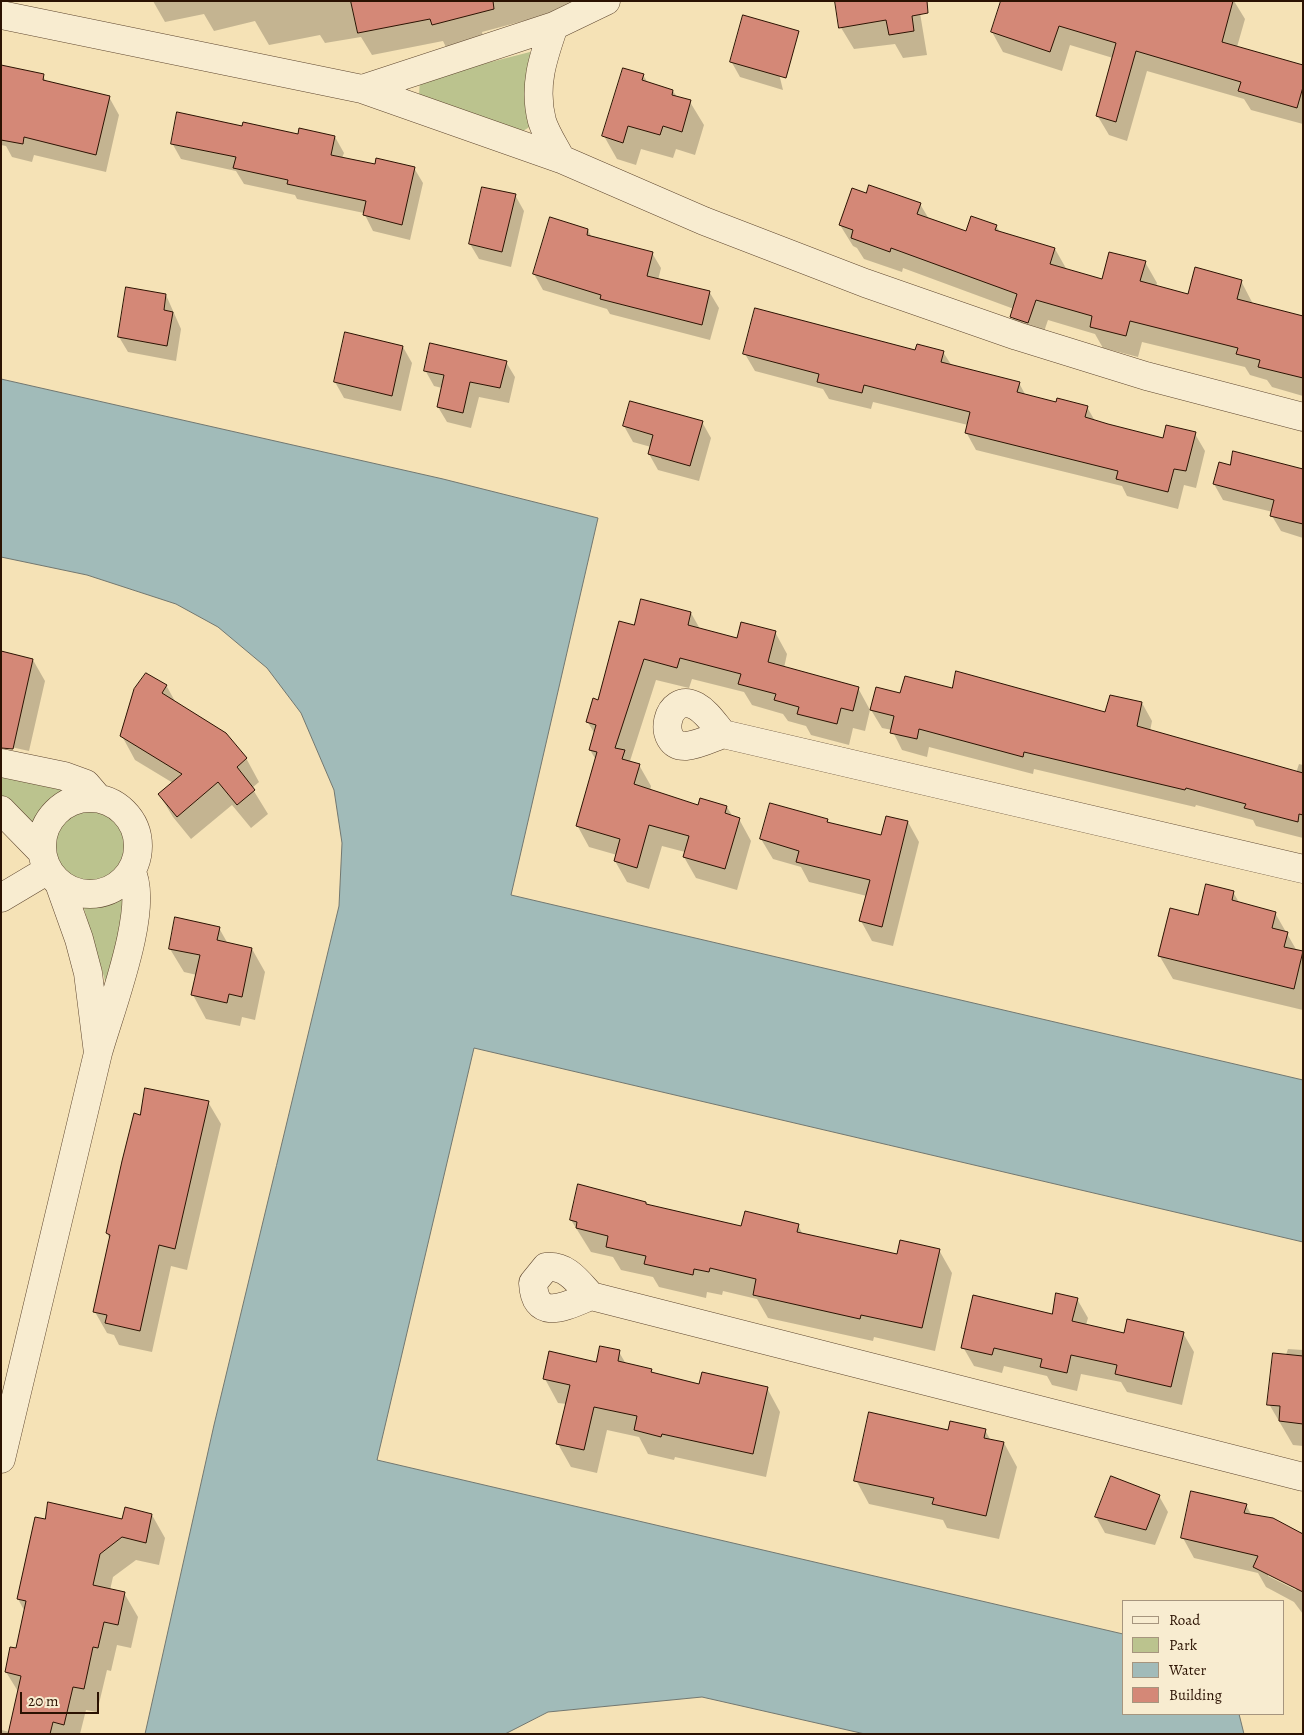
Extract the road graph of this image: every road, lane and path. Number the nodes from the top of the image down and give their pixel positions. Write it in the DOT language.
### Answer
graph roads {
  1 [pos="606,1"];
  2 [pos="1,14"];
  3 [pos="554,26"];
  4 [pos="362,88"];
  5 [pos="561,159"];
  6 [pos="1303,417"];
  7 [pos="723,734"];
  8 [pos="1,763"];
  9 [pos="98,798"];
  10 [pos="1,810"];
  11 [pos="49,868"];
  12 [pos="1303,869"];
  13 [pos="131,871"];
  14 [pos="1,898"];
  15 [pos="98,1053"];
  16 [pos="591,1296"];
  17 [pos="1,1459"];
  18 [pos="1303,1477"];
  1 -- 3 [label="street"];
  2 -- 4 [label="street"];
  3 -- 4 [label="street"];
  3 -- 5 [label="street"];
  4 -- 5 [label="street"];
  5 -- 6 [label="street"];
  7 -- 12 [label="street"];
  8 -- 9 [label="street"];
  9 -- 11 [label="street"];
  9 -- 13 [label="street"];
  10 -- 11 [label="street"];
  11 -- 13 [label="street"];
  11 -- 14 [label="street"];
  11 -- 15 [label="street"];
  13 -- 15 [label="street"];
  15 -- 17 [label="street"];
  16 -- 18 [label="street"];
}
